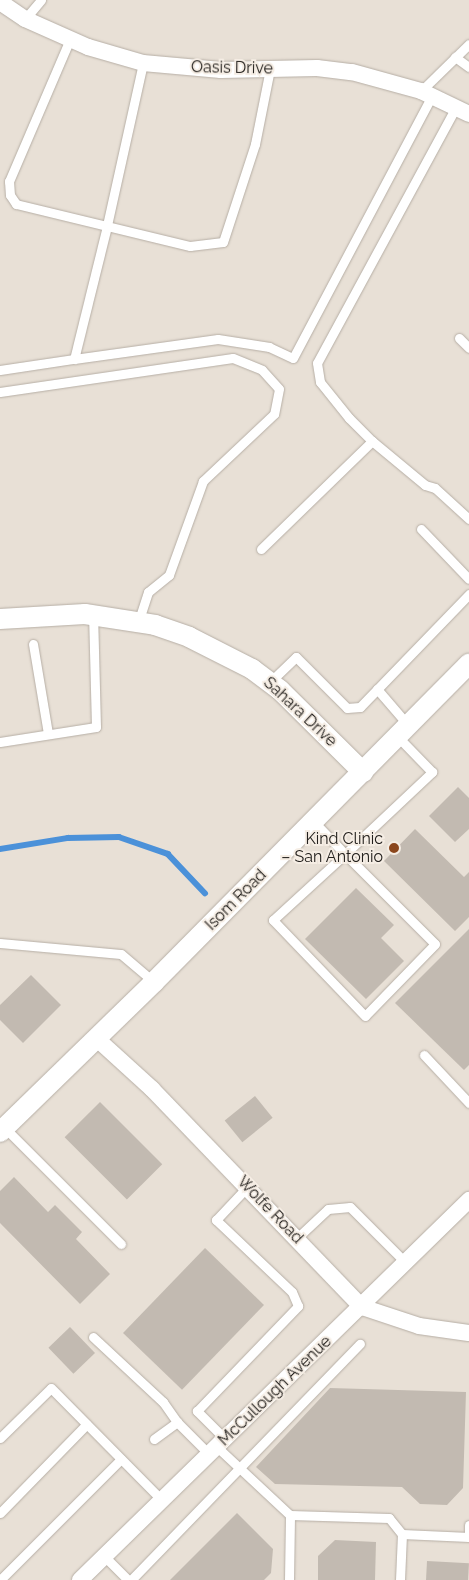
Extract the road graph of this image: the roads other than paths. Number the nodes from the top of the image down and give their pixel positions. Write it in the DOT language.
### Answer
graph roads {
  1 [pos="40,0"];
  2 [pos="1,5"];
  3 [pos="25,19"];
  4 [pos="70,39"];
  5 [pos="469,44"];
  6 [pos="455,57"];
  7 [pos="143,63"];
  8 [pos="469,67"];
  9 [pos="270,69"];
  10 [pos="426,93"];
  11 [pos="463,111"];
  12 [pos="108,226"];
  13 [pos="459,338"];
  14 [pos="469,348"];
  15 [pos="74,359"];
  16 [pos="0,370"];
  17 [pos="0,392"];
  18 [pos="372,441"];
  19 [pos="469,520"];
  20 [pos="421,529"];
  21 [pos="261,549"];
  22 [pos="469,579"];
  23 [pos="469,594"];
  24 [pos="93,614"];
  25 [pos="0,619"];
  26 [pos="138,622"];
  27 [pos="33,644"];
  28 [pos="469,664"];
  29 [pos="270,683"];
  30 [pos="378,689"];
  31 [pos="403,731"];
  32 [pos="48,734"];
  33 [pos="0,742"];
  34 [pos="363,772"];
  35 [pos="314,822"];
  36 [pos="345,854"];
  37 [pos="0,943"];
  38 [pos="154,982"];
  39 [pos="96,1038"];
  40 [pos="424,1056"];
  41 [pos="469,1103"];
  42 [pos="2,1130"];
  43 [pos="248,1186"];
  44 [pos="469,1200"];
  45 [pos="297,1238"];
  46 [pos="121,1244"];
  47 [pos="406,1263"];
  48 [pos="362,1306"];
  49 [pos="469,1332"];
  50 [pos="93,1336"];
  51 [pos="360,1344"];
  52 [pos="177,1422"];
  53 [pos="87,1424"];
  54 [pos="0,1438"];
  55 [pos="154,1439"];
  56 [pos="217,1447"];
  57 [pos="122,1459"];
  58 [pos="240,1469"];
  59 [pos="162,1500"];
  60 [pos="0,1514"];
  61 [pos="290,1515"];
  62 [pos="469,1525"];
  63 [pos="402,1534"];
  64 [pos="469,1537"];
  65 [pos="104,1556"];
  66 [pos="0,1580"];
  67 [pos="80,1580"];
  68 [pos="130,1580"];
  69 [pos="289,1580"];
  70 [pos="400,1580"];
  1 -- 3 [label="lane"];
  2 -- 3 [label="street, Oasis Drive"];
  3 -- 4 [label="street, Oasis Drive"];
  4 -- 7 [label="street, Oasis Drive"];
  4 -- 12 [label="lane"];
  5 -- 6 [label="lane"];
  6 -- 8 [label="lane"];
  6 -- 10 [label="lane"];
  7 -- 9 [label="street, Oasis Drive"];
  7 -- 12 [label="lane"];
  9 -- 10 [label="street, Oasis Drive"];
  9 -- 12 [label="lane"];
  10 -- 11 [label="street, Oasis Drive"];
  10 -- 15 [label="lane"];
  11 -- 18 [label="lane"];
  12 -- 15 [label="lane"];
  13 -- 14 [label="lane"];
  15 -- 16 [label="lane"];
  17 -- 26 [label="lane"];
  18 -- 19 [label="lane"];
  18 -- 21 [label="lane"];
  20 -- 22 [label="lane"];
  23 -- 30 [label="lane"];
  24 -- 25 [label="street, Sahara Drive"];
  24 -- 26 [label="street, Sahara Drive"];
  24 -- 32 [label="lane"];
  26 -- 29 [label="street, Sahara Drive"];
  27 -- 32 [label="lane"];
  28 -- 31 [label="street, Isom Road"];
  29 -- 30 [label="lane"];
  29 -- 34 [label="street, Sahara Drive"];
  30 -- 31 [label="lane"];
  31 -- 34 [label="street, Isom Road"];
  31 -- 36 [label="lane"];
  32 -- 33 [label="lane"];
  34 -- 35 [label="street, Isom Road"];
  35 -- 36 [label="lane"];
  35 -- 38 [label="street, Isom Road"];
  36 -- 36 [label="lane"];
  37 -- 38 [label="lane"];
  38 -- 39 [label="street, Isom Road"];
  39 -- 42 [label="street, Isom Road"];
  39 -- 43 [label="street, Wolfe Road"];
  40 -- 41 [label="lane"];
  42 -- 46 [label="lane"];
  43 -- 45 [label="street, Wolfe Road"];
  43 -- 56 [label="lane"];
  44 -- 47 [label="street, McCullough Avenue"];
  45 -- 47 [label="lane"];
  45 -- 48 [label="street, Wolfe Road"];
  47 -- 48 [label="street, McCullough Avenue"];
  48 -- 49 [label="street, Wolfe Road"];
  48 -- 56 [label="street, McCullough Avenue"];
  50 -- 52 [label="lane"];
  51 -- 58 [label="lane"];
  52 -- 55 [label="lane"];
  52 -- 56 [label="lane"];
  53 -- 54 [label="lane"];
  53 -- 57 [label="lane"];
  53 -- 60 [label="lane"];
  56 -- 58 [label="lane"];
  56 -- 59 [label="street, McCullough Avenue"];
  57 -- 59 [label="lane"];
  57 -- 66 [label="lane"];
  58 -- 61 [label="lane"];
  58 -- 68 [label="lane"];
  59 -- 65 [label="street, McCullough Avenue"];
  61 -- 63 [label="lane"];
  61 -- 69 [label="lane"];
  62 -- 64 [label="lane"];
  63 -- 64 [label="lane"];
  63 -- 70 [label="lane"];
  65 -- 67 [label="street, McCullough Avenue"];
  65 -- 68 [label="lane"];
}
